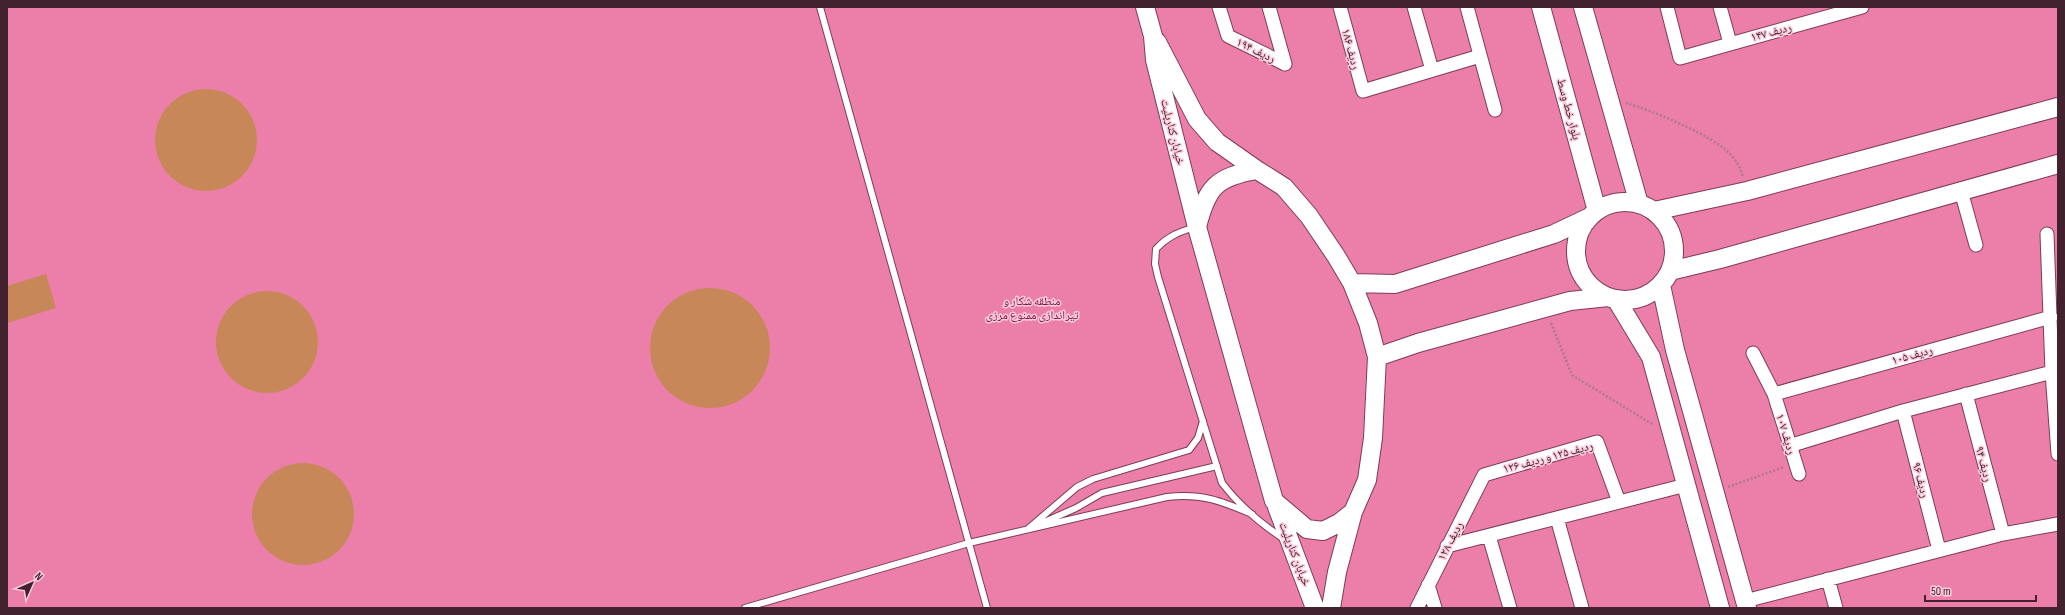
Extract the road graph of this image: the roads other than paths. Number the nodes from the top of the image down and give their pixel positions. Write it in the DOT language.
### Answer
graph roads {
  1 [pos="820,7"];
  2 [pos="1145,7"];
  3 [pos="1219,7"];
  4 [pos="1269,7"];
  5 [pos="1340,7"];
  6 [pos="1414,7"];
  7 [pos="1467,7"];
  8 [pos="1540,7"];
  9 [pos="1583,7"];
  10 [pos="1667,7"];
  11 [pos="1720,7"];
  12 [pos="1862,7"];
  13 [pos="1153,36"];
  14 [pos="1730,43"];
  15 [pos="1480,56"];
  16 [pos="1432,70"];
  17 [pos="2058,107"];
  18 [pos="1495,110"];
  19 [pos="2058,164"];
  20 [pos="1257,170"];
  21 [pos="1961,191"];
  22 [pos="1646,208"];
  23 [pos="1594,214"];
  24 [pos="1197,227"];
  25 [pos="2048,234"];
  26 [pos="1976,245"];
  27 [pos="1666,278"];
  28 [pos="1352,284"];
  29 [pos="1612,298"];
  30 [pos="2051,317"];
  31 [pos="1753,352"];
  32 [pos="1377,357"];
  33 [pos="2052,372"];
  34 [pos="1774,394"];
  35 [pos="1966,394"];
  36 [pos="1903,411"];
  37 [pos="1203,421"];
  38 [pos="1789,446"];
  39 [pos="2058,454"];
  40 [pos="1217,466"];
  41 [pos="1797,468"];
  42 [pos="1484,475"];
  43 [pos="1686,485"];
  44 [pos="1274,501"];
  45 [pos="1619,502"];
  46 [pos="1353,512"];
  47 [pos="1252,514"];
  48 [pos="1557,518"];
  49 [pos="2058,524"];
  50 [pos="1026,530"];
  51 [pos="2002,534"];
  52 [pos="1489,536"];
  53 [pos="969,544"];
  54 [pos="1292,544"];
  55 [pos="1447,546"];
  56 [pos="1939,550"];
  57 [pos="1828,579"];
  58 [pos="1428,585"];
  59 [pos="1746,604"];
  60 [pos="745,608"];
  61 [pos="987,608"];
  62 [pos="1315,608"];
  63 [pos="1331,608"];
  64 [pos="1418,608"];
  65 [pos="1435,608"];
  66 [pos="1510,608"];
  67 [pos="1582,608"];
  68 [pos="1720,608"];
  69 [pos="1836,608"];
  1 -- 53 [label="lane"];
  2 -- 13 [label="main road, خیابان کنارپلیت"];
  3 -- 4 [label="street, ردیف ۱۹۴"];
  5 -- 16 [label="street, ردیف ۱۸۶"];
  6 -- 16 [label="street"];
  7 -- 15 [label="street"];
  8 -- 23 [label="main road, بلوار خط وسط"];
  9 -- 22 [label="main road"];
  10 -- 14 [label="street, ردیف ۱۴۷"];
  11 -- 14 [label="street"];
  12 -- 14 [label="street, ردیف ۱۴۷"];
  13 -- 20 [label="main road, خیابان کنارپلیت"];
  13 -- 24 [label="main road, خیابان کنارپلیت"];
  15 -- 16 [label="street"];
  15 -- 18 [label="street"];
  17 -- 22 [label="main road"];
  19 -- 21 [label="main road"];
  20 -- 24 [label="main road"];
  20 -- 28 [label="main road, خیابان کنارپلیت"];
  21 -- 26 [label="street"];
  21 -- 27 [label="main road"];
  22 -- 23 [label="main road"];
  22 -- 27 [label="main road"];
  23 -- 28 [label="main road"];
  23 -- 29 [label="main road"];
  24 -- 37 [label="lane"];
  24 -- 44 [label="main road, خیابان کنارپلیت"];
  25 -- 30 [label="street"];
  27 -- 29 [label="main road"];
  27 -- 59 [label="main road"];
  28 -- 32 [label="main road, خیابان کنارپلیت"];
  29 -- 32 [label="main road"];
  29 -- 43 [label="main road"];
  30 -- 33 [label="street"];
  30 -- 34 [label="street, ردیف ۱۰۵"];
  31 -- 34 [label="street, ردیف ۱۰۷"];
  32 -- 46 [label="main road, خیابان کنارپلیت"];
  33 -- 35 [label="street"];
  33 -- 39 [label="street"];
  34 -- 38 [label="street, ردیف ۱۰۷"];
  35 -- 36 [label="street"];
  35 -- 51 [label="street, ردیف ۹۴"];
  36 -- 38 [label="street"];
  36 -- 56 [label="street, ردیف ۹۶"];
  37 -- 40 [label="lane"];
  37 -- 50 [label="lane"];
  38 -- 41 [label="street, ردیف ۱۰۷"];
  40 -- 47 [label="lane"];
  40 -- 50 [label="lane"];
  42 -- 45 [label="street, ردیف ۱۲۵ و ردیف ۱۲۶"];
  42 -- 55 [label="street, ردیف ۱۲۸"];
  43 -- 45 [label="street"];
  43 -- 68 [label="main road"];
  44 -- 46 [label="main road"];
  44 -- 54 [label="main road, خیابان کنارپلیت"];
  45 -- 48 [label="street"];
  46 -- 63 [label="main road"];
  47 -- 50 [label="lane"];
  47 -- 54 [label="lane"];
  48 -- 52 [label="street"];
  48 -- 67 [label="street"];
  49 -- 51 [label="street"];
  50 -- 53 [label="lane"];
  51 -- 56 [label="street"];
  52 -- 55 [label="street"];
  52 -- 66 [label="street"];
  53 -- 60 [label="lane"];
  53 -- 61 [label="lane"];
  54 -- 62 [label="main road, خیابان کنارپلیت"];
  55 -- 58 [label="street, ردیف ۱۲۸"];
  56 -- 57 [label="street"];
  57 -- 59 [label="street"];
  57 -- 69 [label="street"];
  58 -- 64 [label="street, ردیف ۱۲۸"];
  58 -- 65 [label="street"];
}
